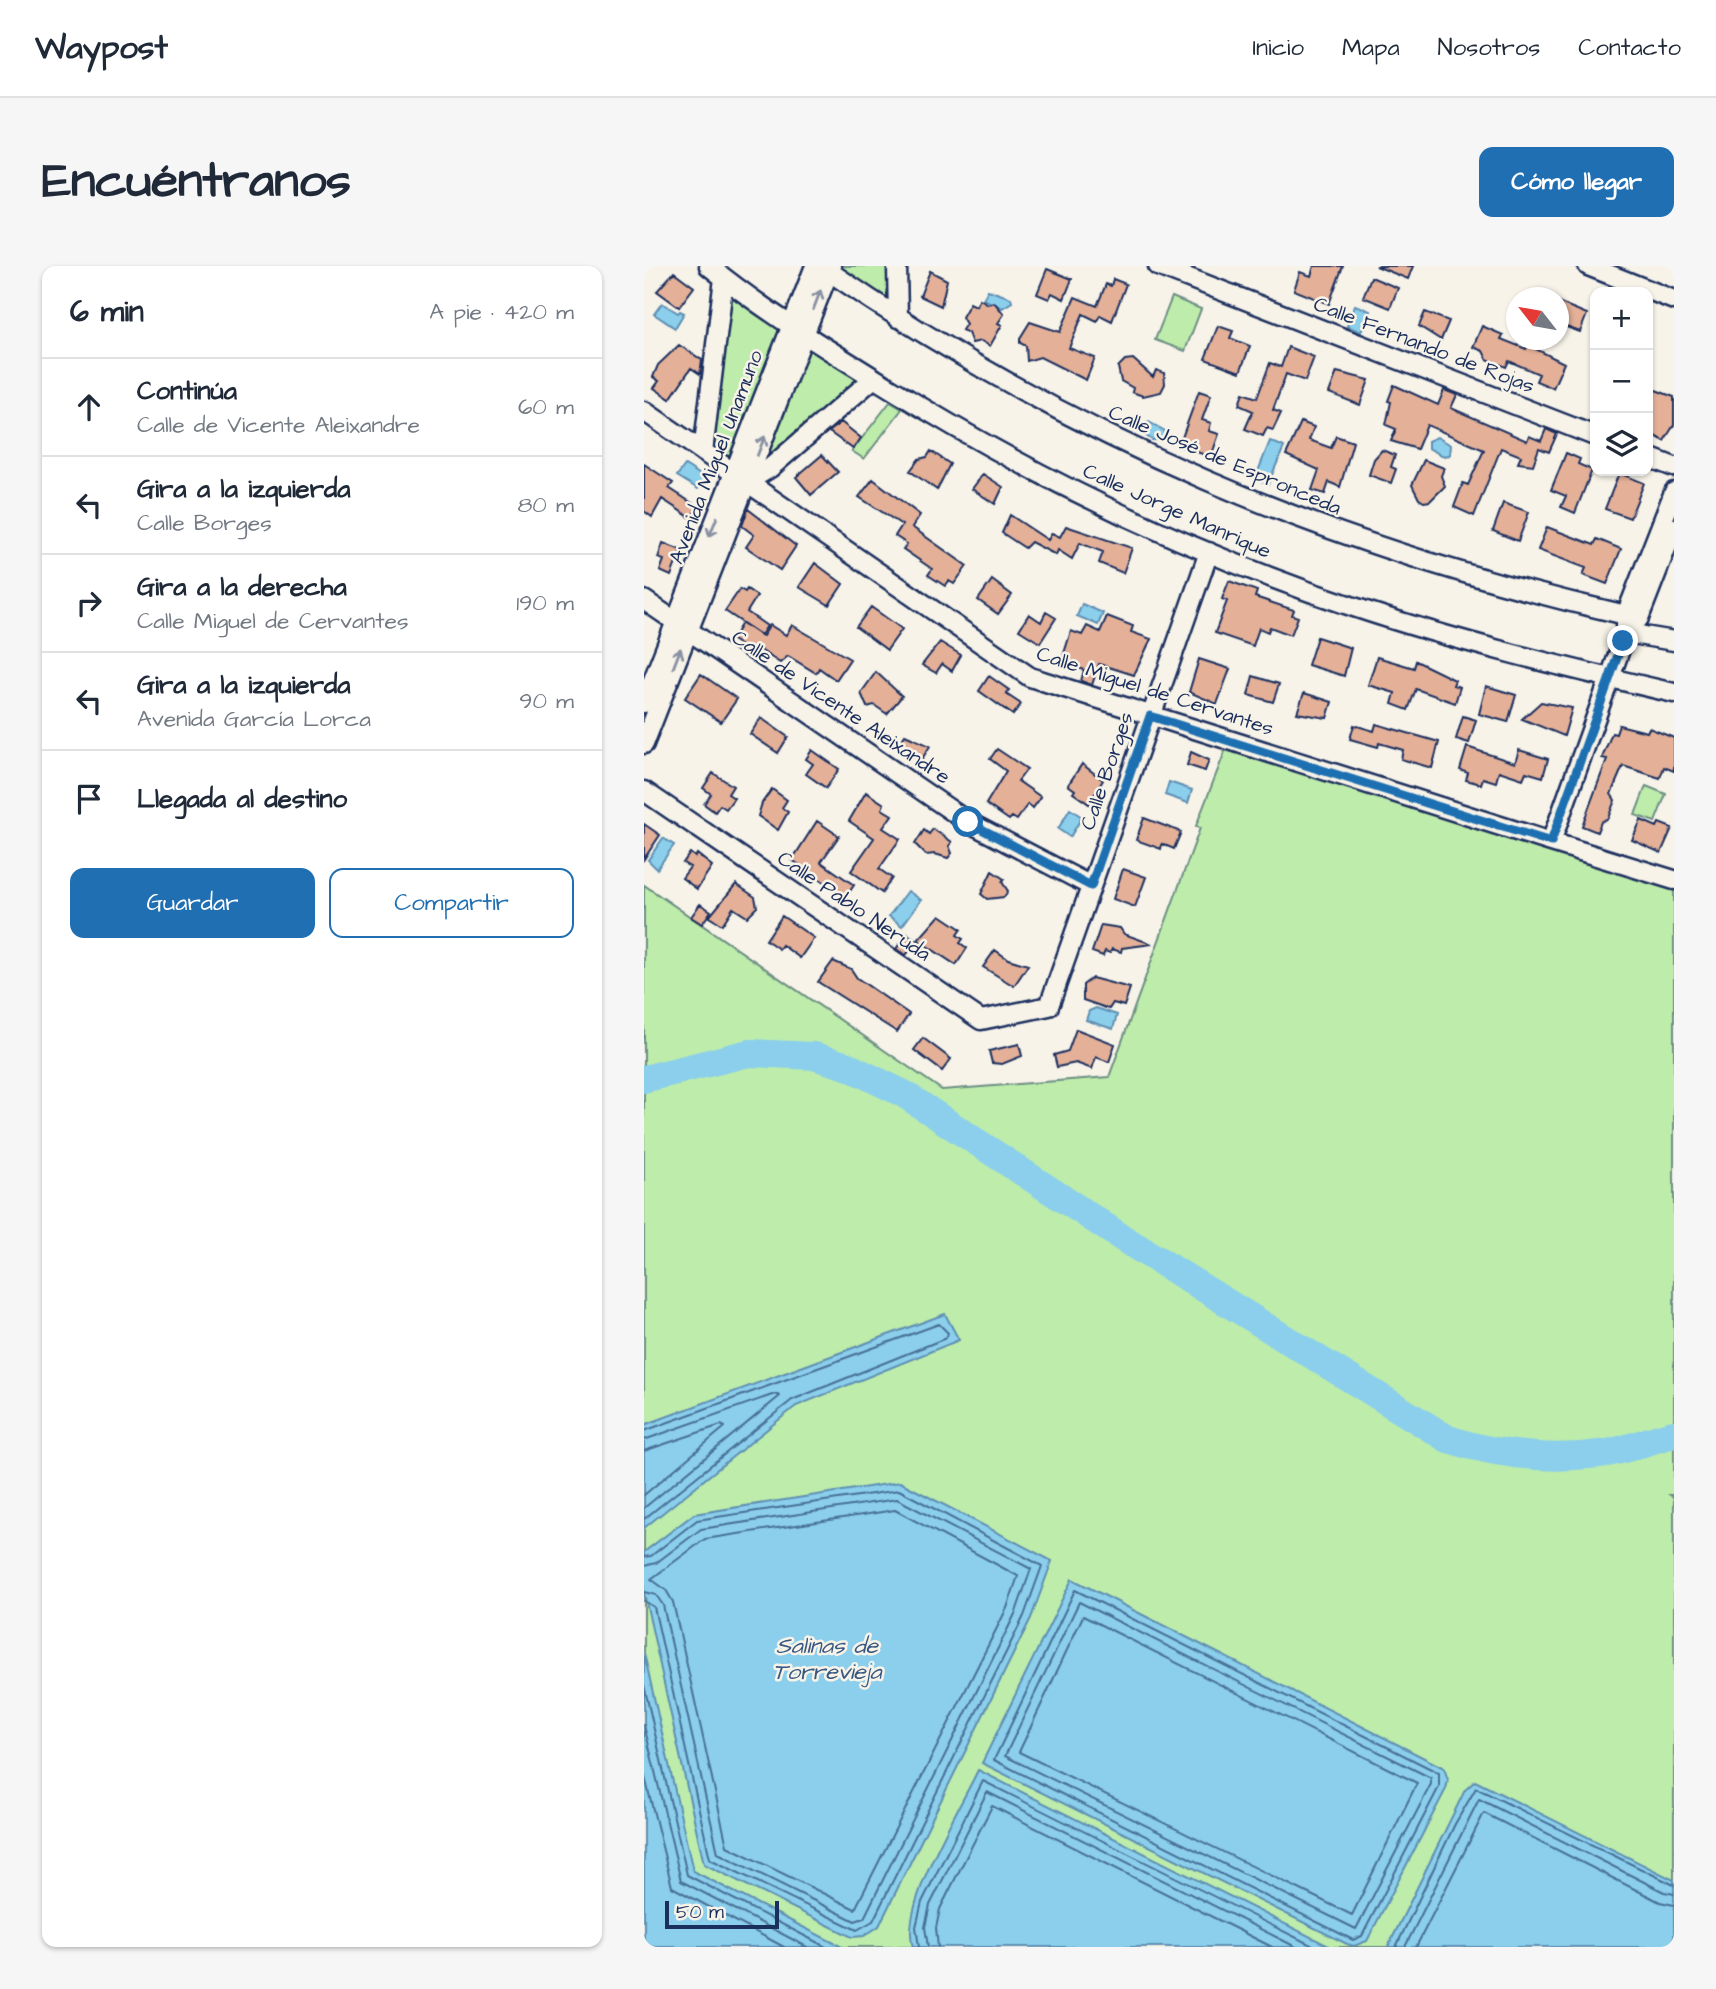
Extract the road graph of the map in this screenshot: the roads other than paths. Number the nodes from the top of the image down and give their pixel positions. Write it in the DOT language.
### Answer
graph roads {
  1 [pos="709,266"];
  2 [pos="897,266"];
  3 [pos="1158,266"];
  4 [pos="1588,266"];
  5 [pos="824,267"];
  6 [pos="724,278"];
  7 [pos="1674,300"];
  8 [pos="898,318"];
  9 [pos="798,331"];
  10 [pos="874,378"];
  11 [pos="644,411"];
  12 [pos="1590,434"];
  13 [pos="703,452"];
  14 [pos="1653,459"];
  15 [pos="1674,467"];
  16 [pos="741,478"];
  17 [pos="1674,492"];
  18 [pos="1674,528"];
  19 [pos="1209,552"];
  20 [pos="644,600"];
  21 [pos="1630,622"];
  22 [pos="682,626"];
  23 [pos="1674,641"];
  24 [pos="1610,678"];
  25 [pos="1674,693"];
  26 [pos="644,703"];
  27 [pos="1150,716"];
  28 [pos="644,744"];
  29 [pos="644,791"];
  30 [pos="1551,842"];
  31 [pos="1674,880"];
  32 [pos="1091,886"];
  33 [pos="1049,1006"];
  1 -- 6 [label="street, Calle Jorge Manrique"];
  2 -- 8 [label="street"];
  3 -- 12 [label="street, Calle Fernando de Rojas"];
  4 -- 7 [label="street"];
  5 -- 8 [label="street, Calle José de Espronceda"];
  5 -- 9 [label="street, Avenida Miguel Unamuno"];
  6 -- 9 [label="street, Calle Jorge Manrique"];
  6 -- 13 [label="street, Avenida Miguel Unamuno"];
  8 -- 21 [label="street, Calle José de Espronceda"];
  9 -- 10 [label="street, Calle Jorge Manrique"];
  9 -- 16 [label="street, Avenida Miguel Unamuno"];
  10 -- 16 [label="street, Avenida Miguel Unamuno"];
  10 -- 19 [label="street, Calle Jorge Manrique"];
  11 -- 13 [label="street, Calle Miguel de Cervantes"];
  13 -- 16 [label="street, Calle Miguel de Cervantes"];
  14 -- 15 [label="street"];
  16 -- 22 [label="street, Avenida Miguel Unamuno"];
  16 -- 27 [label="street, Calle Miguel de Cervantes"];
  17 -- 21 [label="street"];
  18 -- 21 [label="street"];
  19 -- 24 [label="street, Calle Jorge Manrique"];
  19 -- 27 [label="street, Calle Borges"];
  20 -- 22 [label="street, Calle de Vicente Aleixandre"];
  21 -- 23 [label="street, Calle José de Espronceda"];
  21 -- 24 [label="street"];
  22 -- 26 [label="street, Avenida Miguel Unamuno"];
  28 -- 22 [label="street, Avenida Miguel Unamuno, one-way"];
  22 -- 32 [label="street, Calle de Vicente Aleixandre"];
  24 -- 25 [label="street, Calle Jorge Manrique"];
  24 -- 30 [label="street"];
  27 -- 30 [label="street, Calle Miguel de Cervantes"];
  27 -- 32 [label="street, Calle Borges"];
  29 -- 33 [label="street, Calle Pablo Neruda"];
  30 -- 31 [label="street, Calle Miguel de Cervantes"];
  32 -- 33 [label="street, Calle Borges"];
}
